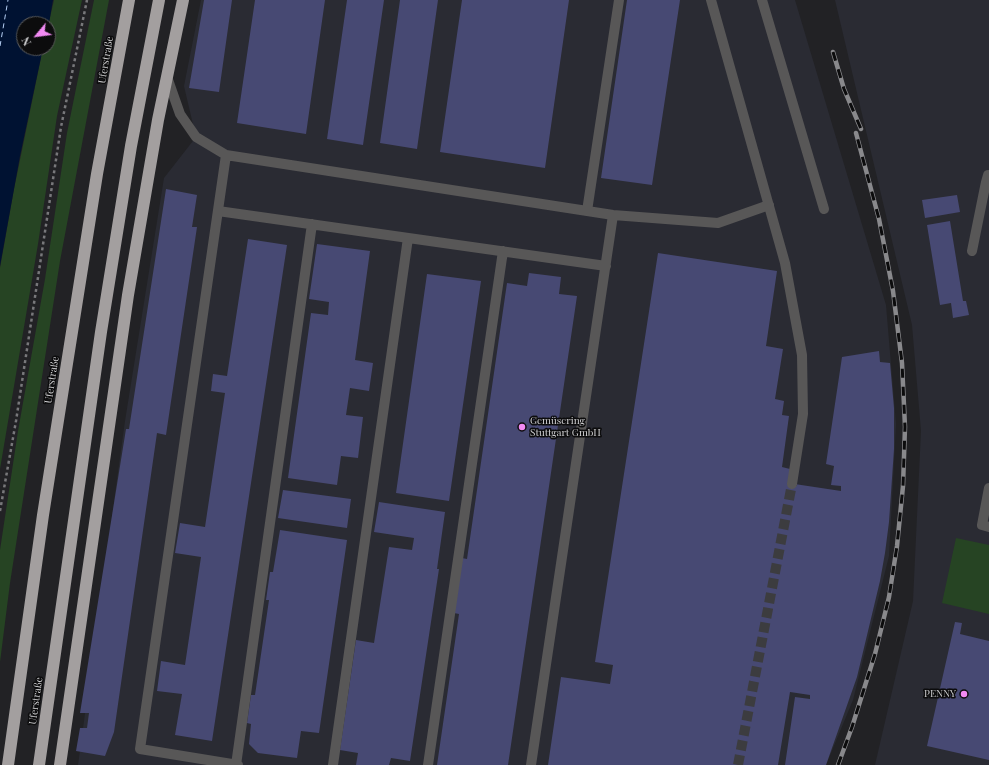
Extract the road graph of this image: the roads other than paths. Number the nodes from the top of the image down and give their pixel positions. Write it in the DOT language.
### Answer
graph roads {
  1 [pos="130,0"];
  2 [pos="160,0"];
  3 [pos="183,0"];
  4 [pos="619,0"];
  5 [pos="711,0"];
  6 [pos="762,0"];
  7 [pos="167,77"];
  8 [pos="226,156"];
  9 [pos="989,175"];
  10 [pos="769,205"];
  11 [pos="824,208"];
  12 [pos="218,211"];
  13 [pos="588,211"];
  14 [pos="614,215"];
  15 [pos="312,224"];
  16 [pos="408,238"];
  17 [pos="503,251"];
  18 [pos="972,251"];
  19 [pos="606,266"];
  20 [pos="792,484"];
  21 [pos="989,488"];
  22 [pos="989,527"];
  23 [pos="8,765"];
  24 [pos="39,765"];
  25 [pos="60,765"];
  26 [pos="237,765"];
  27 [pos="333,765"];
  28 [pos="428,765"];
  29 [pos="531,765"];
  1 -- 23 [label="highway, Uferstraße"];
  2 -- 24 [label="highway, Uferstraße"];
  3 -- 7 [label="highway"];
  4 -- 13 [label="lane"];
  5 -- 10 [label="lane"];
  6 -- 11 [label="lane"];
  7 -- 8 [label="lane"];
  7 -- 25 [label="highway"];
  8 -- 12 [label="lane"];
  8 -- 13 [label="lane"];
  9 -- 18 [label="lane"];
  10 -- 14 [label="lane"];
  10 -- 20 [label="lane"];
  12 -- 15 [label="lane"];
  12 -- 26 [label="lane"];
  13 -- 14 [label="lane"];
  14 -- 19 [label="lane"];
  15 -- 16 [label="lane"];
  15 -- 26 [label="lane"];
  16 -- 17 [label="lane"];
  16 -- 27 [label="lane"];
  17 -- 19 [label="lane"];
  17 -- 28 [label="lane"];
  19 -- 29 [label="lane"];
  21 -- 22 [label="lane"];
}
